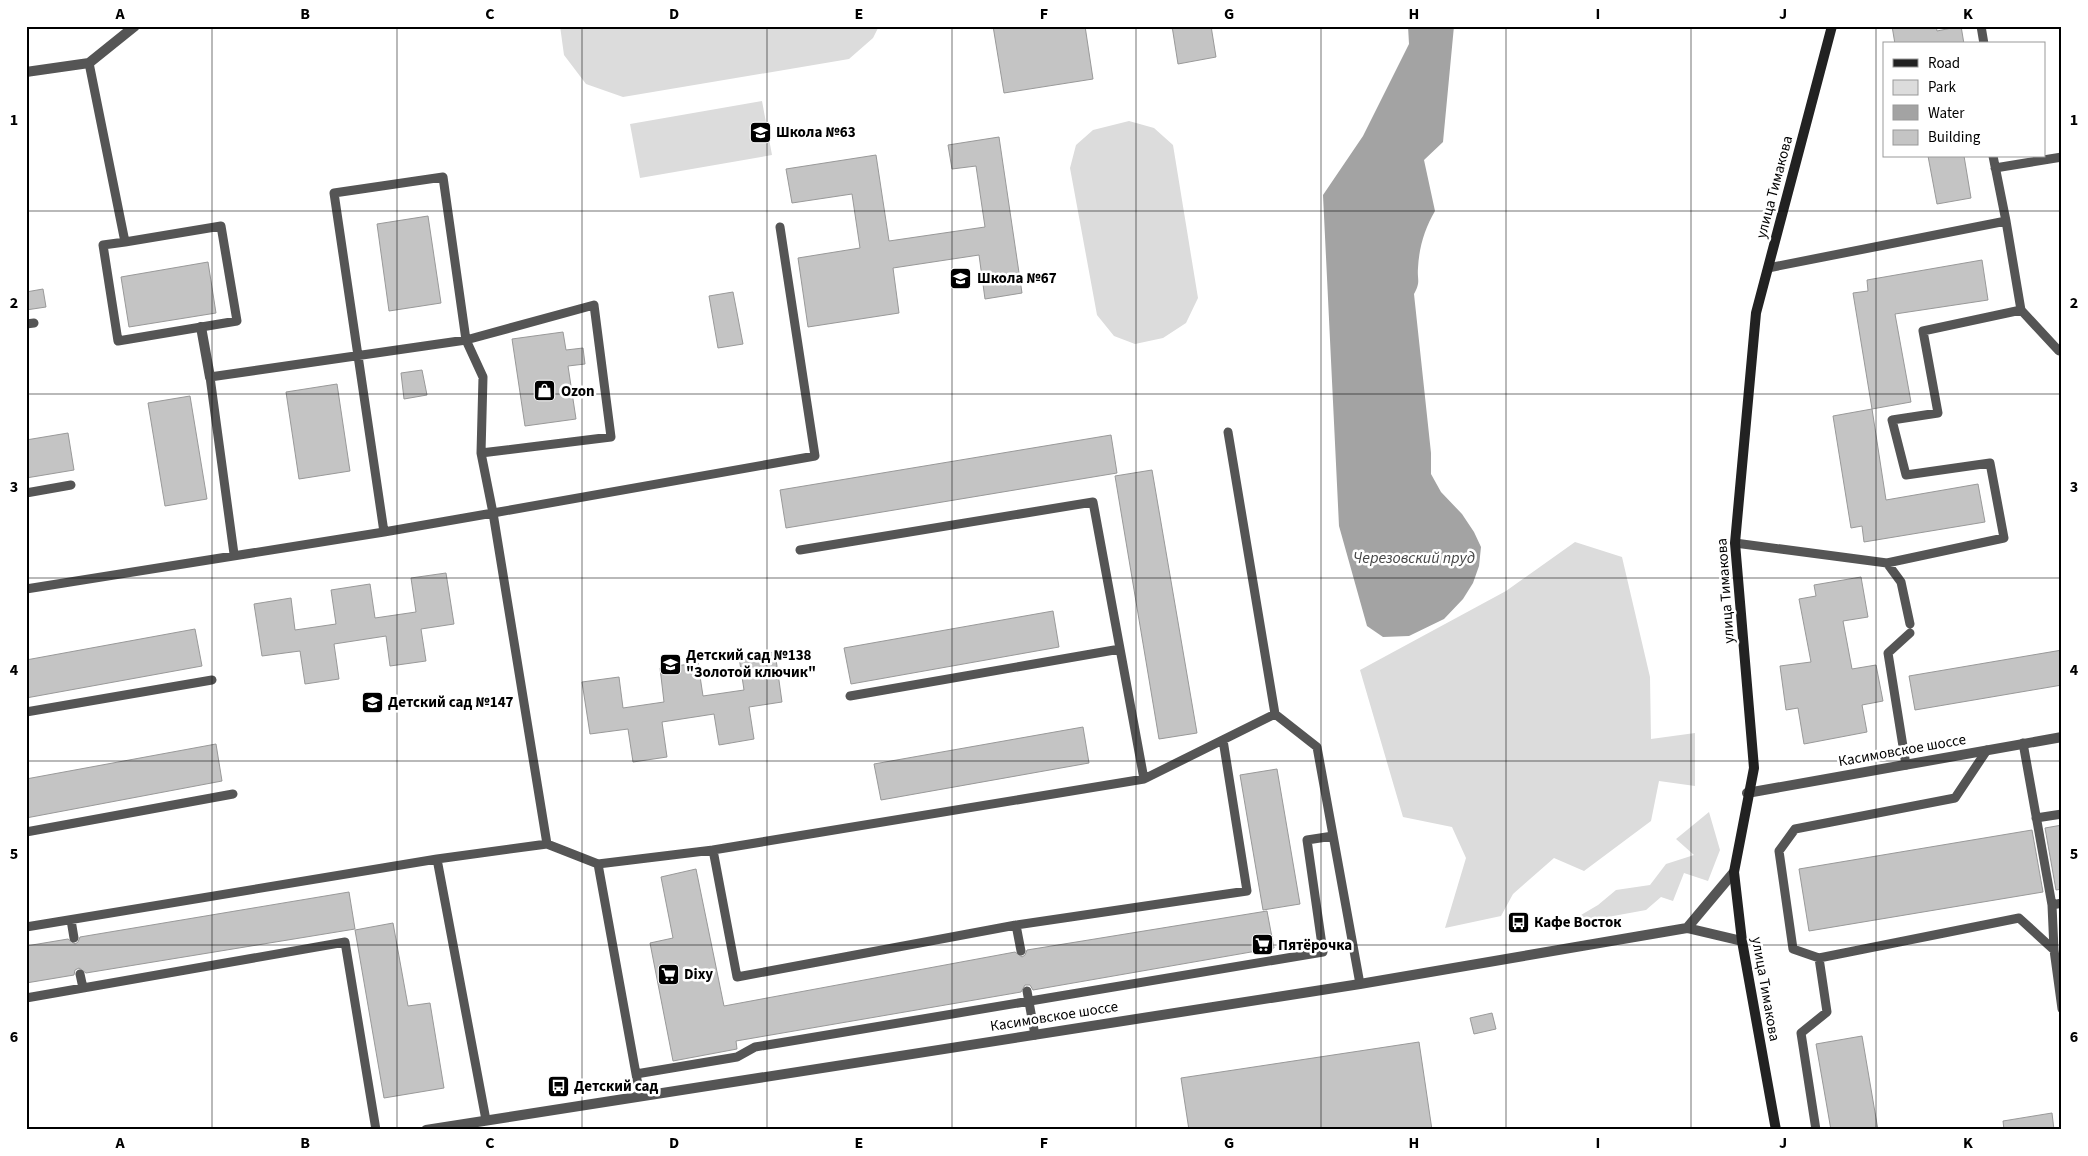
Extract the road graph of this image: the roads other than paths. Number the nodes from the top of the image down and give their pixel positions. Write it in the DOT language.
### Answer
graph roads {
  1 [pos="135,26"];
  2 [pos="1832,26"];
  3 [pos="1981,26"];
  4 [pos="1984,42"];
  5 [pos="89,63"];
  6 [pos="26,72"];
  7 [pos="2062,157"];
  8 [pos="1993,158"];
  9 [pos="1995,168"];
  10 [pos="2006,221"];
  11 [pos="780,227"];
  12 [pos="125,242"];
  13 [pos="1768,268"];
  14 [pos="2021,310"];
  15 [pos="201,327"];
  16 [pos="466,340"];
  17 [pos="2062,351"];
  18 [pos="357,355"];
  19 [pos="210,377"];
  20 [pos="1228,432"];
  21 [pos="481,453"];
  22 [pos="71,485"];
  23 [pos="26,493"];
  24 [pos="493,513"];
  25 [pos="384,532"];
  26 [pos="1735,543"];
  27 [pos="800,550"];
  28 [pos="234,554"];
  29 [pos="1887,563"];
  30 [pos="26,589"];
  31 [pos="1120,649"];
  32 [pos="212,680"];
  33 [pos="850,696"];
  34 [pos="26,712"];
  35 [pos="1275,714"];
  36 [pos="2062,737"];
  37 [pos="1222,740"];
  38 [pos="2023,744"];
  39 [pos="1987,750"];
  40 [pos="1906,765"];
  41 [pos="1144,779"];
  42 [pos="1747,793"];
  43 [pos="233,794"];
  44 [pos="2062,814"];
  45 [pos="2036,818"];
  46 [pos="26,832"];
  47 [pos="1333,836"];
  48 [pos="547,844"];
  49 [pos="714,850"];
  50 [pos="437,859"];
  51 [pos="598,864"];
  52 [pos="1734,872"];
  53 [pos="2062,903"];
  54 [pos="2052,905"];
  55 [pos="71,920"];
  56 [pos="1016,925"];
  57 [pos="26,928"];
  58 [pos="1686,928"];
  59 [pos="74,938"];
  60 [pos="1742,941"];
  61 [pos="2054,950"];
  62 [pos="1021,951"];
  63 [pos="1819,958"];
  64 [pos="80,974"];
  65 [pos="1360,984"];
  66 [pos="83,988"];
  67 [pos="1027,990"];
  68 [pos="26,998"];
  69 [pos="1029,1002"];
  70 [pos="2062,1009"];
  71 [pos="1035,1034"];
  72 [pos="636,1074"];
  73 [pos="640,1096"];
  74 [pos="486,1120"];
  75 [pos="376,1130"];
  76 [pos="426,1130"];
  77 [pos="1776,1130"];
  78 [pos="1816,1130"];
  1 -- 5 [label="street"];
  2 -- 13 [label="street, улица Тимакова"];
  3 -- 4 [label="lane"];
  5 -- 6 [label="street"];
  5 -- 12 [label="lane"];
  7 -- 9 [label="lane"];
  8 -- 9 [label="lane"];
  9 -- 10 [label="lane"];
  10 -- 13 [label="lane"];
  10 -- 14 [label="lane"];
  11 -- 24 [label="lane"];
  12 -- 15 [label="lane"];
  12 -- 15 [label="lane"];
  13 -- 26 [label="street, улица Тимакова"];
  14 -- 17 [label="lane"];
  14 -- 29 [label="lane"];
  15 -- 19 [label="street"];
  16 -- 18 [label="lane"];
  16 -- 18 [label="lane"];
  16 -- 21 [label="lane"];
  16 -- 21 [label="lane"];
  18 -- 19 [label="lane"];
  18 -- 25 [label="lane"];
  19 -- 28 [label="lane"];
  20 -- 35 [label="lane"];
  21 -- 24 [label="lane"];
  22 -- 23 [label="lane"];
  24 -- 25 [label="lane"];
  24 -- 48 [label="lane"];
  25 -- 28 [label="lane"];
  26 -- 29 [label="lane"];
  26 -- 42 [label="street, улица Тимакова"];
  27 -- 31 [label="lane"];
  28 -- 30 [label="lane"];
  29 -- 40 [label="lane"];
  31 -- 33 [label="lane"];
  31 -- 41 [label="lane"];
  32 -- 34 [label="lane"];
  35 -- 37 [label="lane"];
  35 -- 47 [label="lane"];
  36 -- 38 [label="street, Касимовское шоссе"];
  37 -- 41 [label="lane"];
  37 -- 56 [label="lane"];
  38 -- 39 [label="street, Касимовское шоссе"];
  38 -- 45 [label="lane"];
  39 -- 40 [label="street, Касимовское шоссе"];
  39 -- 63 [label="lane"];
  40 -- 42 [label="street, Касимовское шоссе"];
  41 -- 49 [label="lane"];
  42 -- 52 [label="street, улица Тимакова"];
  43 -- 46 [label="lane"];
  44 -- 45 [label="lane"];
  45 -- 54 [label="lane"];
  47 -- 65 [label="lane"];
  47 -- 69 [label="lane"];
  48 -- 50 [label="lane"];
  48 -- 51 [label="lane"];
  49 -- 51 [label="lane"];
  49 -- 56 [label="lane"];
  50 -- 55 [label="lane"];
  50 -- 74 [label="lane"];
  51 -- 72 [label="lane"];
  52 -- 58 [label="street"];
  52 -- 60 [label="street, улица Тимакова"];
  53 -- 54 [label="lane"];
  54 -- 61 [label="lane"];
  55 -- 57 [label="lane"];
  55 -- 59 [label="lane"];
  56 -- 62 [label="lane"];
  58 -- 60 [label="street, Касимовское шоссе"];
  58 -- 65 [label="street, Касимовское шоссе"];
  60 -- 77 [label="street, улица Тимакова"];
  61 -- 63 [label="lane"];
  61 -- 70 [label="lane"];
  63 -- 78 [label="lane"];
  64 -- 66 [label="lane"];
  65 -- 71 [label="street, Касимовское шоссе"];
  66 -- 68 [label="lane"];
  66 -- 75 [label="lane"];
  67 -- 69 [label="lane"];
  69 -- 71 [label="lane"];
  69 -- 72 [label="lane"];
  71 -- 73 [label="street, Касимовское шоссе"];
  72 -- 73 [label="lane"];
  73 -- 74 [label="street, Касимовское шоссе"];
  74 -- 76 [label="street, Касимовское шоссе"];
}
